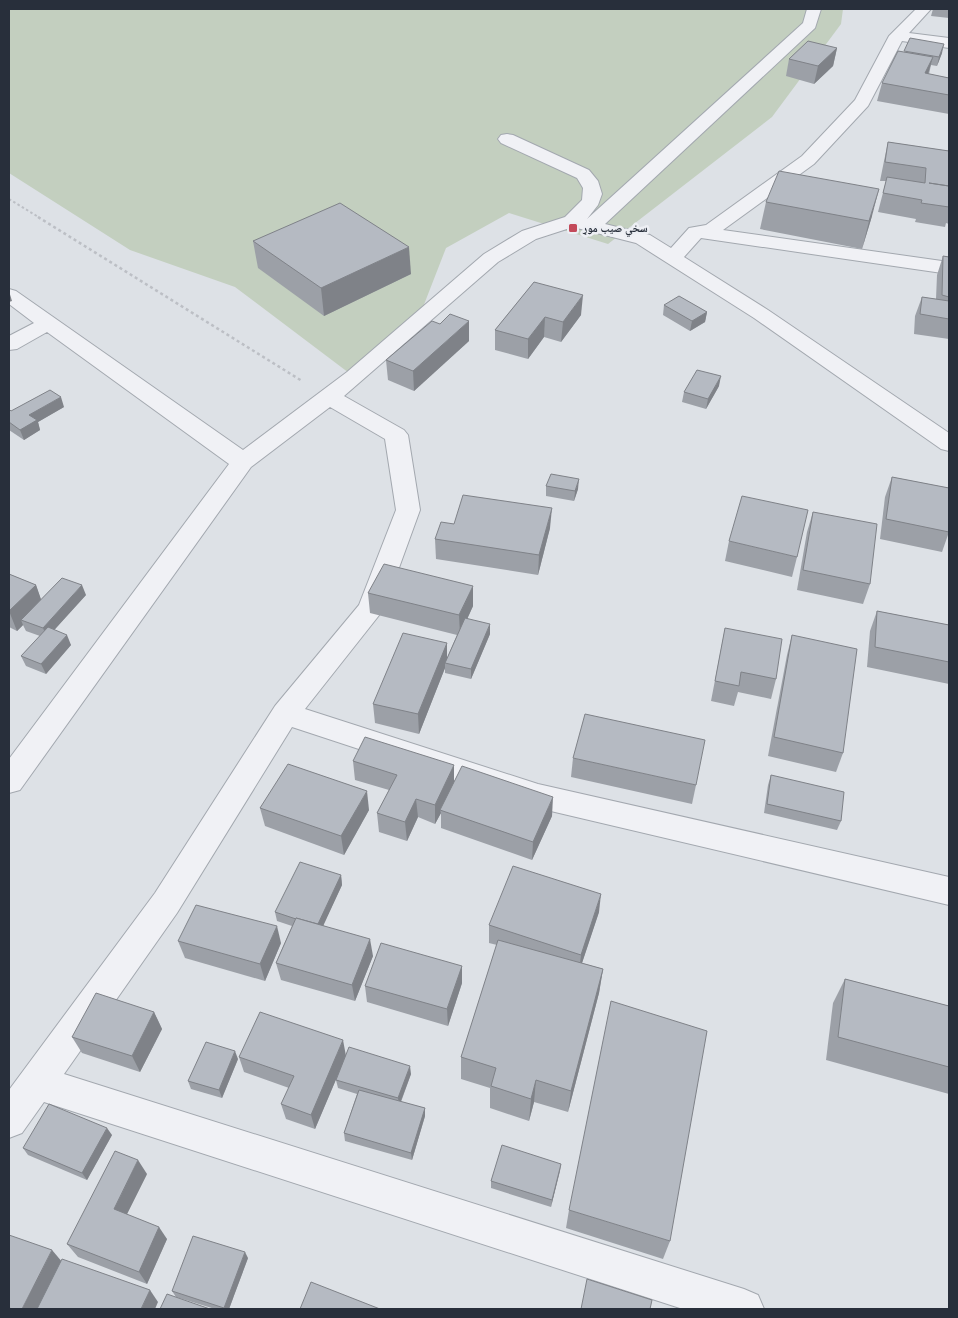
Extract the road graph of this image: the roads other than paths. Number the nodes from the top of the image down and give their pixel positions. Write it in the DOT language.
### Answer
graph roads {
  1 [pos="814,9"];
  2 [pos="924,9"];
  3 [pos="897,36"];
  4 [pos="949,43"];
  5 [pos="507,139"];
  6 [pos="582,224"];
  7 [pos="696,232"];
  8 [pos="672,258"];
  9 [pos="949,268"];
  10 [pos="9,295"];
  11 [pos="49,324"];
  12 [pos="9,344"];
  13 [pos="328,397"];
  14 [pos="949,444"];
  15 [pos="243,462"];
  16 [pos="285,714"];
  17 [pos="9,781"];
  18 [pos="949,891"];
  19 [pos="35,1082"];
  20 [pos="9,1120"];
  21 [pos="744,1309"];
  1 -- 6 [label="street"];
  2 -- 3 [label="street"];
  3 -- 4 [label="street"];
  3 -- 7 [label="street"];
  5 -- 6 [label="street"];
  6 -- 8 [label="street"];
  6 -- 13 [label="street"];
  7 -- 8 [label="street"];
  7 -- 9 [label="street"];
  8 -- 14 [label="street"];
  10 -- 11 [label="street"];
  11 -- 12 [label="street"];
  11 -- 15 [label="street"];
  13 -- 15 [label="street"];
  13 -- 16 [label="street"];
  15 -- 17 [label="street"];
  16 -- 18 [label="street"];
  16 -- 19 [label="street"];
  19 -- 20 [label="street"];
  19 -- 21 [label="street"];
}
